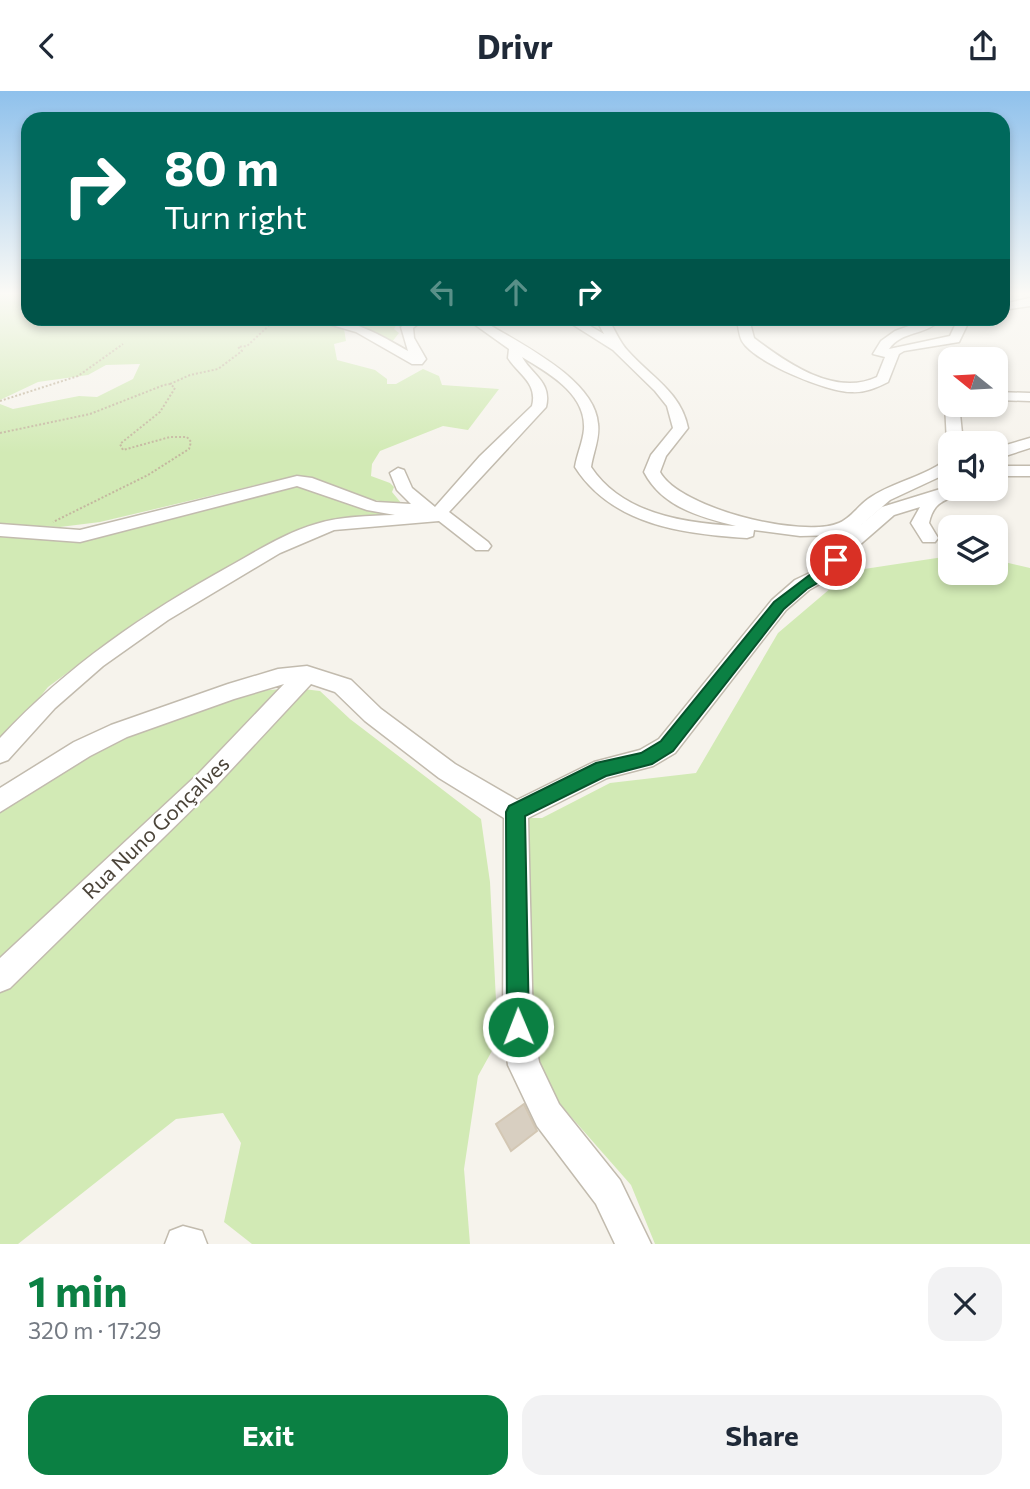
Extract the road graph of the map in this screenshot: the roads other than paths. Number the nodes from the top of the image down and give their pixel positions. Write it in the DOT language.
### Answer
graph roads {
  1 [pos="389,346"];
  2 [pos="412,346"];
  3 [pos="513,346"];
  4 [pos="758,346"];
  5 [pos="883,346"];
  6 [pos="913,346"];
  7 [pos="617,347"];
  8 [pos="516,348"];
  9 [pos="883,379"];
  10 [pos="1008,396"];
  11 [pos="1030,397"];
  12 [pos="482,442"];
  13 [pos="1030,443"];
  14 [pos="1008,447"];
  15 [pos="486,459"];
  16 [pos="1008,470"];
  17 [pos="938,471"];
  18 [pos="1030,471"];
  19 [pos="398,473"];
  20 [pos="938,497"];
  21 [pos="935,498"];
  22 [pos="435,513"];
  23 [pos="0,530"];
  24 [pos="781,530"];
  25 [pos="847,536"];
  26 [pos="929,538"];
  27 [pos="482,546"];
  28 [pos="307,674"];
  29 [pos="0,753"];
  30 [pos="0,801"];
  31 [pos="516,812"];
  32 [pos="0,978"];
  33 [pos="183,1244"];
  34 [pos="189,1244"];
  35 [pos="633,1244"];
  1 -- 2 [label="street"];
  3 -- 8 [label="street"];
  4 -- 9 [label="street"];
  5 -- 9 [label="street"];
  6 -- 9 [label="street"];
  7 -- 24 [label="street"];
  8 -- 15 [label="street"];
  8 -- 24 [label="street"];
  10 -- 11 [label="street"];
  12 -- 15 [label="street"];
  13 -- 14 [label="street"];
  15 -- 22 [label="street"];
  16 -- 18 [label="street"];
  17 -- 25 [label="street"];
  19 -- 22 [label="street"];
  20 -- 21 [label="street"];
  21 -- 25 [label="street"];
  21 -- 26 [label="street"];
  22 -- 23 [label="street"];
  22 -- 27 [label="street"];
  22 -- 29 [label="street"];
  24 -- 25 [label="street"];
  25 -- 31 [label="street"];
  28 -- 30 [label="street"];
  28 -- 31 [label="street"];
  28 -- 32 [label="street, Rua Nuno Gonçalves"];
  31 -- 35 [label="street"];
  33 -- 34 [label="street"];
}
